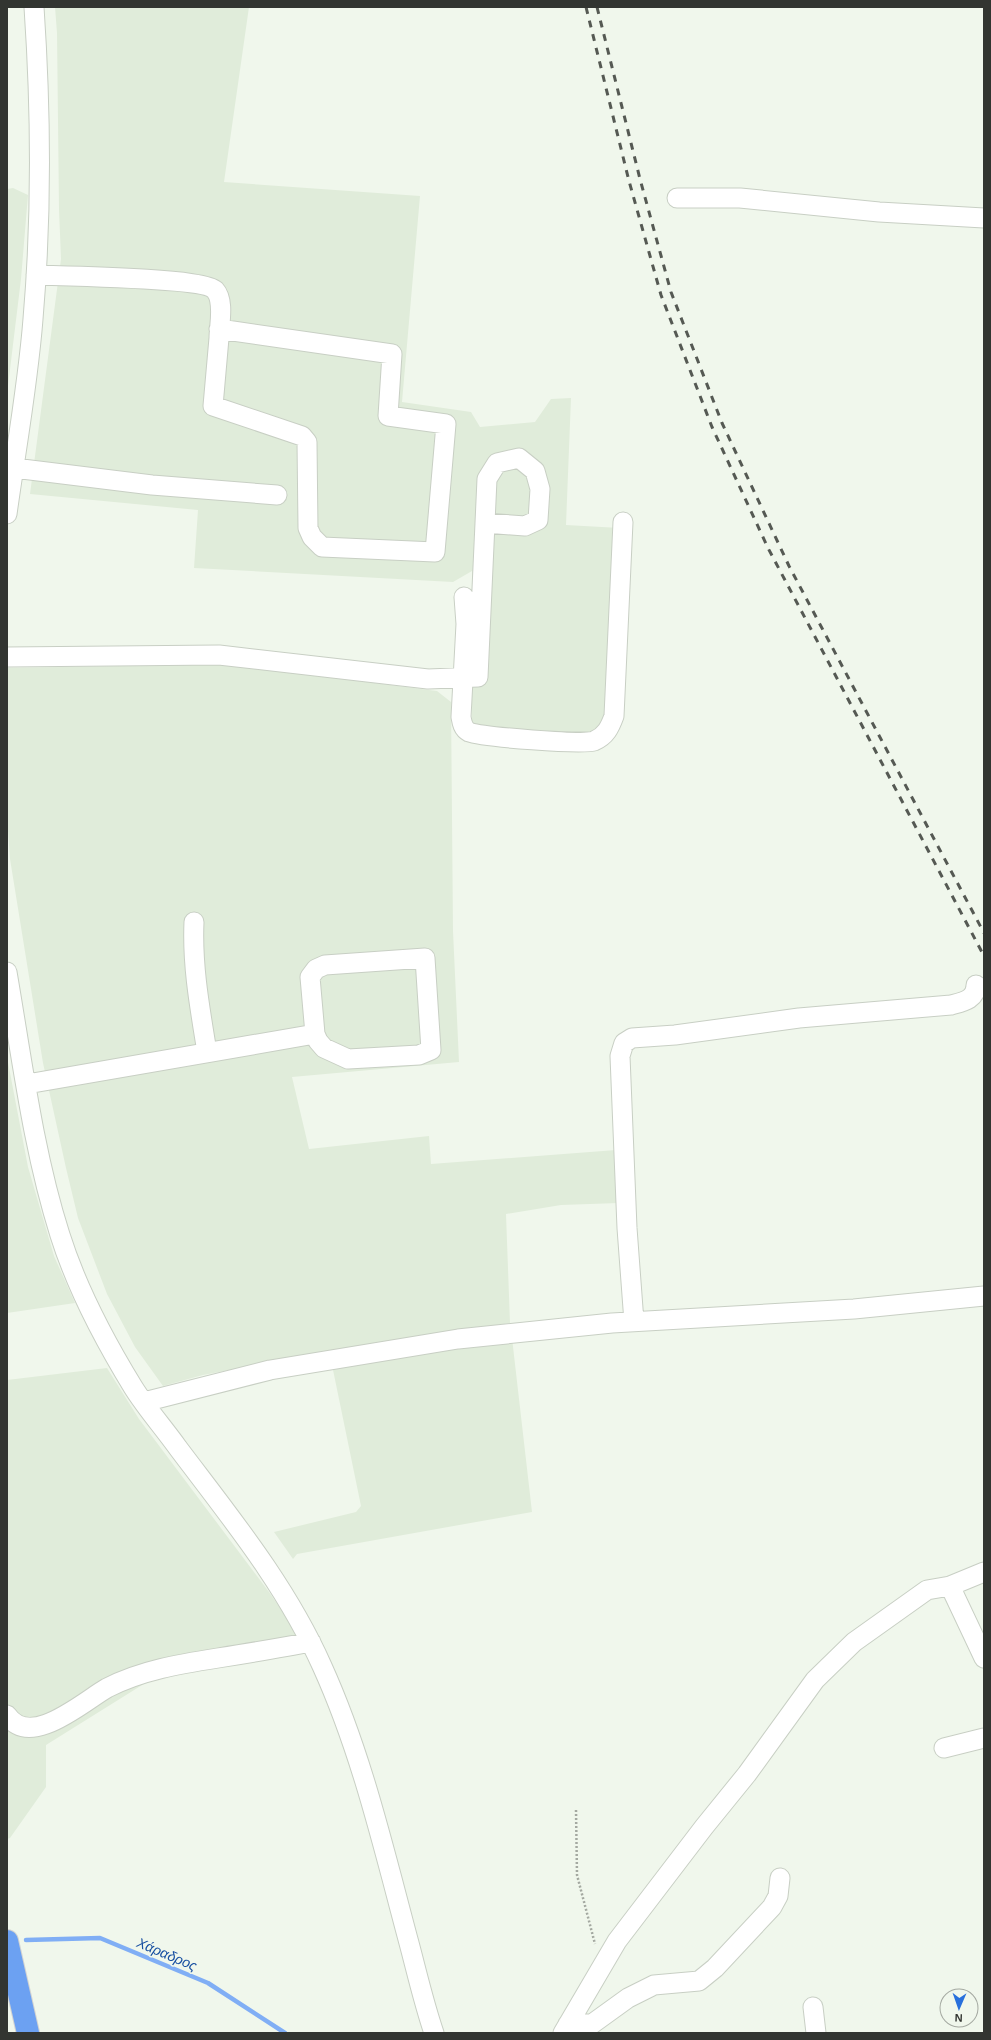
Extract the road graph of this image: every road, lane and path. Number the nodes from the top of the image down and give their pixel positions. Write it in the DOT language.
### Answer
graph roads {
  1 [pos="34,7"];
  2 [pos="677,198"];
  3 [pos="984,218"];
  4 [pos="36,275"];
  5 [pos="219,329"];
  6 [pos="14,468"];
  7 [pos="277,495"];
  8 [pos="7,514"];
  9 [pos="623,522"];
  10 [pos="485,523"];
  11 [pos="464,597"];
  12 [pos="7,658"];
  13 [pos="462,677"];
  14 [pos="194,922"];
  15 [pos="7,972"];
  16 [pos="976,985"];
  17 [pos="315,1034"];
  18 [pos="207,1052"];
  19 [pos="27,1084"];
  20 [pos="984,1296"];
  21 [pos="634,1322"];
  22 [pos="144,1402"];
  23 [pos="984,1572"];
  24 [pos="950,1586"];
  25 [pos="311,1642"];
  26 [pos="984,1658"];
  27 [pos="7,1715"];
  28 [pos="984,1738"];
  29 [pos="944,1748"];
  30 [pos="576,1810"];
  31 [pos="780,1878"];
  32 [pos="7,1941"];
  33 [pos="602,1966"];
  34 [pos="813,2008"];
  35 [pos="565,2029"];
  36 [pos="28,2033"];
  37 [pos="434,2033"];
  38 [pos="816,2033"];
  1 -- 4 [label="street"];
  2 -- 3 [label="street"];
  4 -- 5 [label="street"];
  4 -- 6 [label="street"];
  5 -- 5 [label="street"];
  6 -- 7 [label="street"];
  6 -- 8 [label="street"];
  9 -- 13 [label="street"];
  10 -- 13 [label="street"];
  11 -- 13 [label="street"];
  12 -- 13 [label="street"];
  14 -- 18 [label="street"];
  15 -- 19 [label="street"];
  16 -- 21 [label="street"];
  17 -- 17 [label="street"];
  17 -- 18 [label="street"];
  18 -- 19 [label="street"];
  19 -- 22 [label="street"];
  20 -- 21 [label="street"];
  21 -- 22 [label="street"];
  22 -- 25 [label="street"];
  23 -- 24 [label="street"];
  24 -- 26 [label="street"];
  24 -- 33 [label="street"];
  25 -- 27 [label="street"];
  25 -- 37 [label="street"];
  28 -- 29 [label="street"];
  30 -- 33 [label="path"];
  31 -- 35 [label="street"];
  32 -- 36 [label="highway"];
  33 -- 35 [label="street"];
  34 -- 38 [label="street"];
}
